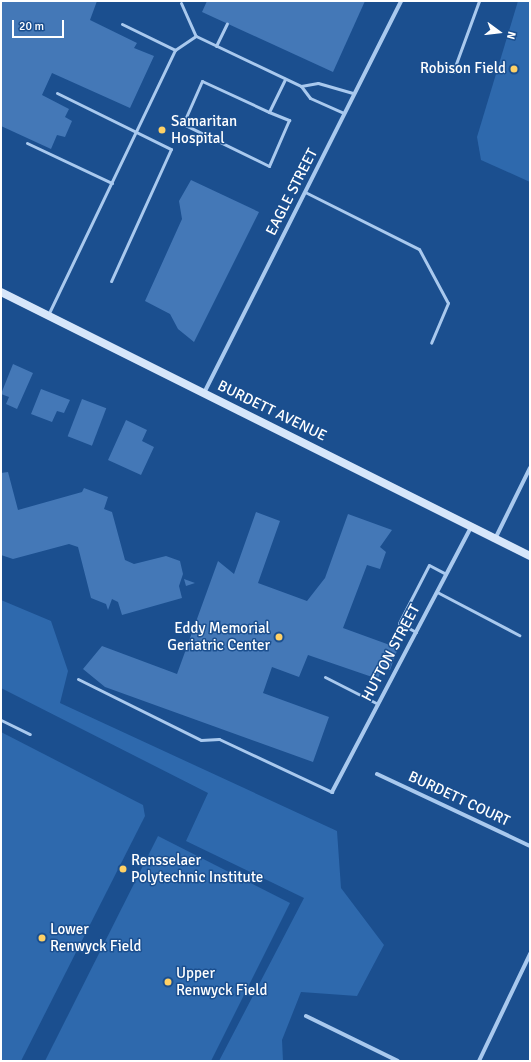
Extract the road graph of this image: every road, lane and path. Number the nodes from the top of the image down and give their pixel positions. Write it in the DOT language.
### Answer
graph roads {
  1 [pos="401,1"];
  2 [pos="479,1"];
  3 [pos="181,3"];
  4 [pos="227,23"];
  5 [pos="122,24"];
  6 [pos="196,36"];
  7 [pos="216,46"];
  8 [pos="175,50"];
  9 [pos="453,72"];
  10 [pos="284,79"];
  11 [pos="301,86"];
  12 [pos="57,93"];
  13 [pos="354,94"];
  14 [pos="269,112"];
  15 [pos="343,113"];
  16 [pos="137,132"];
  17 [pos="27,143"];
  18 [pos="112,183"];
  19 [pos="305,192"];
  20 [pos="111,281"];
  21 [pos="1,292"];
  22 [pos="48,315"];
  23 [pos="431,343"];
  24 [pos="204,393"];
  25 [pos="530,468"];
  26 [pos="471,526"];
  27 [pos="495,539"];
  28 [pos="530,556"];
  29 [pos="446,574"];
  30 [pos="437,592"];
  31 [pos="416,632"];
  32 [pos="520,635"];
  33 [pos="326,677"];
  34 [pos="78,679"];
  35 [pos="378,704"];
  36 [pos="1,720"];
  37 [pos="30,734"];
  38 [pos="378,774"];
  39 [pos="332,792"];
  40 [pos="530,846"];
  41 [pos="530,954"];
  42 [pos="306,1016"];
  43 [pos="398,1061"];
  44 [pos="479,1061"];
  1 -- 13 [label="street, EAGLE STREET"];
  2 -- 9 [label="lane"];
  3 -- 6 [label="lane"];
  4 -- 7 [label="lane"];
  5 -- 8 [label="lane"];
  6 -- 7 [label="lane"];
  6 -- 8 [label="lane"];
  7 -- 10 [label="lane"];
  8 -- 16 [label="lane"];
  10 -- 11 [label="lane"];
  10 -- 14 [label="lane"];
  11 -- 13 [label="lane"];
  11 -- 15 [label="lane"];
  12 -- 16 [label="lane"];
  13 -- 15 [label="street, EAGLE STREET"];
  14 -- 14 [label="lane"];
  15 -- 19 [label="street, EAGLE STREET"];
  16 -- 18 [label="lane"];
  16 -- 20 [label="lane"];
  17 -- 18 [label="lane"];
  18 -- 22 [label="lane"];
  19 -- 23 [label="lane"];
  19 -- 24 [label="street, EAGLE STREET"];
  21 -- 22 [label="street, BURDETT AVENUE"];
  22 -- 24 [label="street, BURDETT AVENUE"];
  24 -- 26 [label="street, BURDETT AVENUE"];
  25 -- 27 [label="street"];
  26 -- 27 [label="street, BURDETT AVENUE"];
  26 -- 29 [label="street, HUTTON STREET"];
  27 -- 28 [label="street, BURDETT AVENUE"];
  29 -- 30 [label="street, HUTTON STREET"];
  29 -- 31 [label="lane"];
  30 -- 31 [label="street, HUTTON STREET"];
  30 -- 32 [label="lane"];
  31 -- 35 [label="street, HUTTON STREET"];
  33 -- 35 [label="lane"];
  34 -- 39 [label="lane"];
  35 -- 39 [label="street, HUTTON STREET"];
  36 -- 37 [label="lane"];
  38 -- 40 [label="street, BURDETT COURT"];
  41 -- 44 [label="street"];
  42 -- 43 [label="street"];
}
